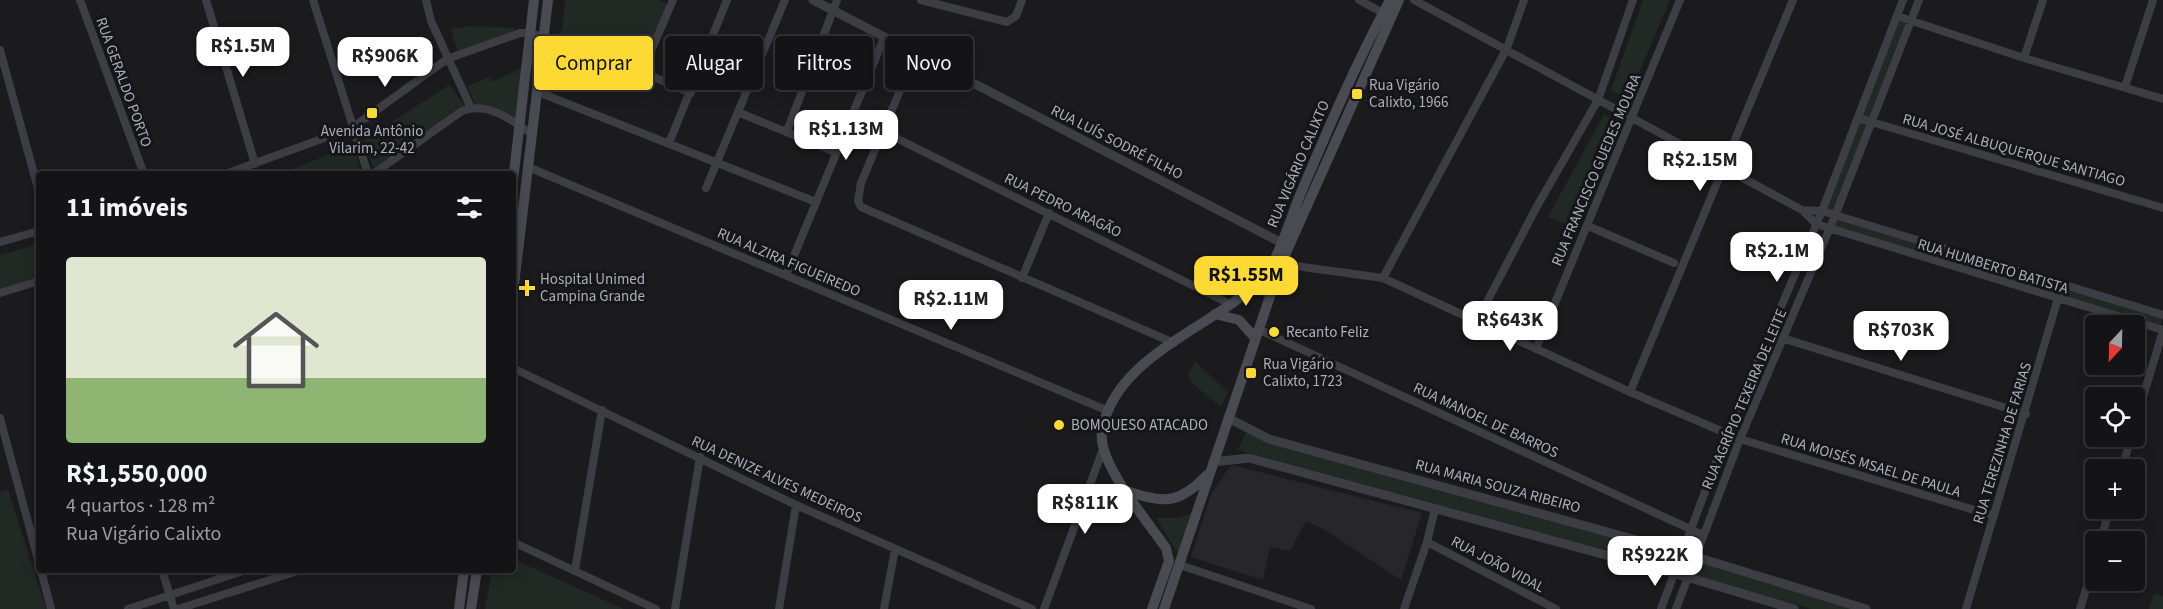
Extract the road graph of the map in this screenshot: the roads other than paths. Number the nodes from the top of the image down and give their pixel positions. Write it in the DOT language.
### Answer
graph roads {
  1 [pos="80,0"];
  2 [pos="206,0"];
  3 [pos="313,0"];
  4 [pos="426,0"];
  5 [pos="534,0"];
  6 [pos="548,0"];
  7 [pos="673,0"];
  8 [pos="727,0"];
  9 [pos="785,0"];
  10 [pos="813,0"];
  11 [pos="837,0"];
  12 [pos="921,0"];
  13 [pos="1023,0"];
  14 [pos="1359,0"];
  15 [pos="1390,0"];
  16 [pos="1399,0"];
  17 [pos="1414,0"];
  18 [pos="1524,0"];
  19 [pos="1633,0"];
  20 [pos="1680,0"];
  21 [pos="1793,0"];
  22 [pos="1903,0"];
  23 [pos="1919,0"];
  24 [pos="2043,0"];
  25 [pos="2153,0"];
  26 [pos="930,1"];
  27 [pos="834,11"];
  28 [pos="1387,15"];
  29 [pos="1897,16"];
  30 [pos="1910,22"];
  31 [pos="531,33"];
  32 [pos="541,36"];
  33 [pos="544,36"];
  34 [pos="884,38"];
  35 [pos="653,46"];
  36 [pos="1507,48"];
  37 [pos="0,50"];
  38 [pos="2024,58"];
  39 [pos="447,59"];
  40 [pos="653,77"];
  41 [pos="973,85"];
  42 [pos="2125,87"];
  43 [pos="901,90"];
  44 [pos="538,92"];
  45 [pos="691,93"];
  46 [pos="2163,99"];
  47 [pos="1598,100"];
  48 [pos="471,108"];
  49 [pos="740,113"];
  50 [pos="1858,118"];
  51 [pos="1633,119"];
  52 [pos="1871,122"];
  53 [pos="520,126"];
  54 [pos="352,128"];
  55 [pos="787,131"];
  56 [pos="884,132"];
  57 [pos="532,134"];
  58 [pos="669,143"];
  59 [pos="836,152"];
  60 [pos="719,162"];
  61 [pos="255,164"];
  62 [pos="528,167"];
  63 [pos="1724,168"];
  64 [pos="143,171"];
  65 [pos="234,171"];
  66 [pos="367,171"];
  67 [pos="377,171"];
  68 [pos="514,171"];
  69 [pos="36,181"];
  70 [pos="706,189"];
  71 [pos="816,202"];
  72 [pos="2163,208"];
  73 [pos="1803,210"];
  74 [pos="1822,211"];
  75 [pos="1049,213"];
  76 [pos="1835,216"];
  77 [pos="1816,224"];
  78 [pos="1588,226"];
  79 [pos="1829,229"];
  80 [pos="36,232"];
  81 [pos="0,242"];
  82 [pos="1280,243"];
  83 [pos="1674,263"];
  84 [pos="1281,264"];
  85 [pos="516,268"];
  86 [pos="786,275"];
  87 [pos="1022,278"];
  88 [pos="1383,278"];
  89 [pos="36,282"];
  90 [pos="2062,285"];
  91 [pos="0,293"];
  92 [pos="2058,300"];
  93 [pos="1230,304"];
  94 [pos="1215,314"];
  95 [pos="2163,315"];
  96 [pos="1477,321"];
  97 [pos="2163,330"];
  98 [pos="1256,333"];
  99 [pos="1769,334"];
  100 [pos="1783,339"];
  101 [pos="1174,343"];
  102 [pos="1536,349"];
  103 [pos="516,370"];
  104 [pos="2145,390"];
  105 [pos="1630,392"];
  106 [pos="602,410"];
  107 [pos="1106,410"];
  108 [pos="2026,414"];
  109 [pos="0,418"];
  110 [pos="1228,418"];
  111 [pos="1727,433"];
  112 [pos="1740,439"];
  113 [pos="1102,452"];
  114 [pos="700,457"];
  115 [pos="1211,467"];
  116 [pos="1127,491"];
  117 [pos="796,504"];
  118 [pos="1435,508"];
  119 [pos="1994,516"];
  120 [pos="1689,529"];
  121 [pos="1703,535"];
  122 [pos="1427,542"];
  123 [pos="516,543"];
  124 [pos="895,549"];
  125 [pos="36,552"];
  126 [pos="1680,552"];
  127 [pos="1696,556"];
  128 [pos="1180,564"];
  129 [pos="575,570"];
  130 [pos="42,573"];
  131 [pos="163,573"];
  132 [pos="237,573"];
  133 [pos="464,573"];
  134 [pos="477,573"];
  135 [pos="1674,573"];
  136 [pos="278,574"];
  137 [pos="1687,577"];
  138 [pos="2086,591"];
  139 [pos="170,595"];
  140 [pos="1790,608"];
  141 [pos="51,609"];
  142 [pos="128,609"];
  143 [pos="176,609"];
  144 [pos="459,609"];
  145 [pos="471,609"];
  146 [pos="656,609"];
  147 [pos="675,609"];
  148 [pos="779,609"];
  149 [pos="884,609"];
  150 [pos="1032,609"];
  151 [pos="1044,609"];
  152 [pos="1152,609"];
  153 [pos="1164,609"];
  154 [pos="1311,609"];
  155 [pos="1404,609"];
  156 [pos="1556,609"];
  157 [pos="1661,609"];
  158 [pos="1676,609"];
  159 [pos="1866,609"];
  160 [pos="1966,609"];
  161 [pos="2080,609"];
  1 -- 64 [label="street, RUA GERALDO PORTO"];
  2 -- 61 [label="street"];
  3 -- 54 [label="street"];
  4 -- 39 [label="street"];
  5 -- 31 [label="main road"];
  6 -- 33 [label="main road"];
  7 -- 35 [label="street"];
  8 -- 45 [label="street"];
  9 -- 49 [label="street"];
  10 -- 27 [label="street, RUA LUÍS SODRÉ FILHO"];
  11 -- 27 [label="street"];
  12 -- 26 [label="street"];
  13 -- 26 [label="street"];
  14 -- 28 [label="street"];
  15 -- 28 [label="main road, RUA VIGÁRIO CALIXTO"];
  16 -- 28 [label="main road, RUA VIGÁRIO CALIXTO"];
  17 -- 36 [label="street"];
  18 -- 36 [label="street"];
  19 -- 47 [label="street"];
  20 -- 51 [label="street, RUA FRANCISCO GUEDES MOURA"];
  21 -- 63 [label="street"];
  22 -- 29 [label="street, RUA AGRÍPIO TEXEIRA DE LEITE"];
  23 -- 30 [label="street, RUA AGRÍPIO TEXEIRA DE LEITE"];
  24 -- 38 [label="street"];
  25 -- 42 [label="street"];
  27 -- 34 [label="street, RUA LUÍS SODRÉ FILHO"];
  27 -- 55 [label="street"];
  28 -- 82 [label="main road, RUA VIGÁRIO CALIXTO"];
  28 -- 84 [label="main road, RUA VIGÁRIO CALIXTO"];
  29 -- 30 [label="street"];
  29 -- 50 [label="street, RUA AGRÍPIO TEXEIRA DE LEITE"];
  30 -- 38 [label="street"];
  30 -- 52 [label="street, RUA AGRÍPIO TEXEIRA DE LEITE"];
  31 -- 32 [label="street"];
  31 -- 39 [label="street"];
  31 -- 53 [label="main road"];
  34 -- 59 [label="street"];
  36 -- 47 [label="street"];
  36 -- 88 [label="street"];
  37 -- 69 [label="street"];
  38 -- 42 [label="street"];
  39 -- 48 [label="street"];
  39 -- 54 [label="street"];
  40 -- 45 [label="street"];
  41 -- 82 [label="street, RUA LUÍS SODRÉ FILHO"];
  42 -- 46 [label="street"];
  43 -- 56 [label="street"];
  44 -- 57 [label="main road"];
  44 -- 58 [label="street"];
  45 -- 58 [label="street"];
  47 -- 51 [label="street"];
  47 -- 96 [label="street"];
  48 -- 53 [label="street"];
  48 -- 67 [label="street"];
  49 -- 55 [label="street"];
  49 -- 60 [label="street"];
  50 -- 52 [label="street, RUA JOSÉ ALBUQUERQUE SANTIAGO"];
  50 -- 74 [label="street, RUA AGRÍPIO TEXEIRA DE LEITE"];
  51 -- 63 [label="street"];
  51 -- 78 [label="street, RUA FRANCISCO GUEDES MOURA"];
  52 -- 72 [label="street, RUA JOSÉ ALBUQUERQUE SANTIAGO"];
  52 -- 76 [label="street, RUA AGRÍPIO TEXEIRA DE LEITE"];
  53 -- 57 [label="street"];
  53 -- 68 [label="main road"];
  54 -- 61 [label="street"];
  54 -- 66 [label="street"];
  55 -- 59 [label="street"];
  56 -- 75 [label="street, RUA PEDRO ARAGÃO"];
  56 -- 87 [label="street"];
  57 -- 62 [label="main road"];
  58 -- 60 [label="street"];
  59 -- 71 [label="street"];
  60 -- 70 [label="street"];
  60 -- 71 [label="street"];
  61 -- 65 [label="street"];
  62 -- 85 [label="main road"];
  62 -- 86 [label="street, RUA ALZIRA FIGUEIREDO"];
  63 -- 73 [label="street"];
  63 -- 105 [label="street"];
  71 -- 86 [label="street"];
  73 -- 74 [label="street, RUA HUMBERTO BATISTA"];
  73 -- 77 [label="street"];
  74 -- 76 [label="street, RUA HUMBERTO BATISTA"];
  74 -- 77 [label="street, RUA AGRÍPIO TEXEIRA DE LEITE"];
  75 -- 87 [label="street"];
  75 -- 93 [label="street, RUA PEDRO ARAGÃO"];
  76 -- 79 [label="street, RUA AGRÍPIO TEXEIRA DE LEITE"];
  76 -- 90 [label="street, RUA HUMBERTO BATISTA"];
  77 -- 79 [label="street, RUA HUMBERTO BATISTA"];
  77 -- 99 [label="street, RUA AGRÍPIO TEXEIRA DE LEITE"];
  78 -- 83 [label="street"];
  78 -- 102 [label="street, RUA FRANCISCO GUEDES MOURA"];
  79 -- 92 [label="street, RUA HUMBERTO BATISTA"];
  79 -- 100 [label="street, RUA AGRÍPIO TEXEIRA DE LEITE"];
  80 -- 81 [label="street"];
  82 -- 93 [label="main road, RUA VIGÁRIO CALIXTO"];
  84 -- 88 [label="street, RUA MOISÉS MSAEL DE PAULA"];
  84 -- 98 [label="main road, RUA VIGÁRIO CALIXTO"];
  86 -- 107 [label="street, RUA ALZIRA FIGUEIREDO"];
  87 -- 101 [label="street"];
  88 -- 96 [label="street, RUA MOISÉS MSAEL DE PAULA"];
  89 -- 91 [label="street"];
  90 -- 92 [label="street, RUA TEREZINHA DE FARIAS"];
  90 -- 95 [label="street, RUA HUMBERTO BATISTA"];
  92 -- 97 [label="street, RUA HUMBERTO BATISTA"];
  92 -- 108 [label="street, RUA TEREZINHA DE FARIAS"];
  93 -- 94 [label="main road, RUA VIGÁRIO CALIXTO"];
  94 -- 98 [label="main road"];
  94 -- 101 [label="main road, RUA VIGÁRIO CALIXTO"];
  96 -- 102 [label="street, RUA MOISÉS MSAEL DE PAULA"];
  97 -- 104 [label="street"];
  98 -- 110 [label="main road, RUA VIGÁRIO CALIXTO"];
  98 -- 120 [label="street, RUA MANOEL DE BARROS"];
  99 -- 100 [label="street"];
  99 -- 111 [label="street, RUA AGRÍPIO TEXEIRA DE LEITE"];
  100 -- 108 [label="street"];
  100 -- 112 [label="street, RUA AGRÍPIO TEXEIRA DE LEITE"];
  101 -- 107 [label="main road, RUA VIGÁRIO CALIXTO"];
  102 -- 105 [label="street, RUA MOISÉS MSAEL DE PAULA"];
  103 -- 106 [label="street, RUA DENIZE ALVES MEDEIROS"];
  105 -- 111 [label="street, RUA MOISÉS MSAEL DE PAULA"];
  106 -- 114 [label="street, RUA DENIZE ALVES MEDEIROS"];
  106 -- 129 [label="street"];
  107 -- 113 [label="main road, RUA VIGÁRIO CALIXTO"];
  108 -- 119 [label="street, RUA TEREZINHA DE FARIAS"];
  109 -- 125 [label="street"];
  110 -- 115 [label="main road, RUA VIGÁRIO CALIXTO"];
  110 -- 126 [label="street, RUA MARIA SOUZA RIBEIRO"];
  111 -- 112 [label="street, RUA MOISÉS MSAEL DE PAULA"];
  111 -- 120 [label="street, RUA AGRÍPIO TEXEIRA DE LEITE"];
  112 -- 119 [label="street, RUA MOISÉS MSAEL DE PAULA"];
  112 -- 121 [label="street, RUA AGRÍPIO TEXEIRA DE LEITE"];
  113 -- 116 [label="main road"];
  113 -- 151 [label="street"];
  114 -- 117 [label="street, RUA DENIZE ALVES MEDEIROS"];
  114 -- 147 [label="street"];
  115 -- 116 [label="main road"];
  115 -- 118 [label="street"];
  115 -- 128 [label="main road, RUA VIGÁRIO CALIXTO"];
  116 -- 152 [label="main road"];
  117 -- 124 [label="street, RUA DENIZE ALVES MEDEIROS"];
  117 -- 148 [label="street"];
  118 -- 122 [label="street"];
  118 -- 135 [label="street"];
  119 -- 160 [label="street, RUA TEREZINHA DE FARIAS"];
  120 -- 121 [label="street, RUA MANOEL DE BARROS"];
  120 -- 126 [label="street, RUA AGRÍPIO TEXEIRA DE LEITE"];
  121 -- 127 [label="street, RUA AGRÍPIO TEXEIRA DE LEITE"];
  122 -- 155 [label="street"];
  122 -- 156 [label="street, RUA JOÃO VIDAL"];
  123 -- 129 [label="street"];
  124 -- 149 [label="street"];
  124 -- 150 [label="street, RUA DENIZE ALVES MEDEIROS"];
  126 -- 127 [label="street, RUA MARIA SOUZA RIBEIRO"];
  126 -- 135 [label="street, RUA AGRÍPIO TEXEIRA DE LEITE"];
  127 -- 137 [label="street, RUA AGRÍPIO TEXEIRA DE LEITE"];
  127 -- 159 [label="street, RUA MARIA SOUZA RIBEIRO"];
  128 -- 153 [label="main road, RUA VIGÁRIO CALIXTO"];
  128 -- 154 [label="street"];
  129 -- 146 [label="street"];
  130 -- 141 [label="street"];
  131 -- 139 [label="street"];
  132 -- 139 [label="street"];
  133 -- 144 [label="main road"];
  134 -- 145 [label="main road"];
  135 -- 137 [label="street"];
  135 -- 157 [label="street, RUA AGRÍPIO TEXEIRA DE LEITE"];
  136 -- 143 [label="street"];
  137 -- 140 [label="street"];
  137 -- 158 [label="street, RUA AGRÍPIO TEXEIRA DE LEITE"];
  138 -- 161 [label="street"];
  139 -- 142 [label="street"];
  139 -- 143 [label="street"];
}
